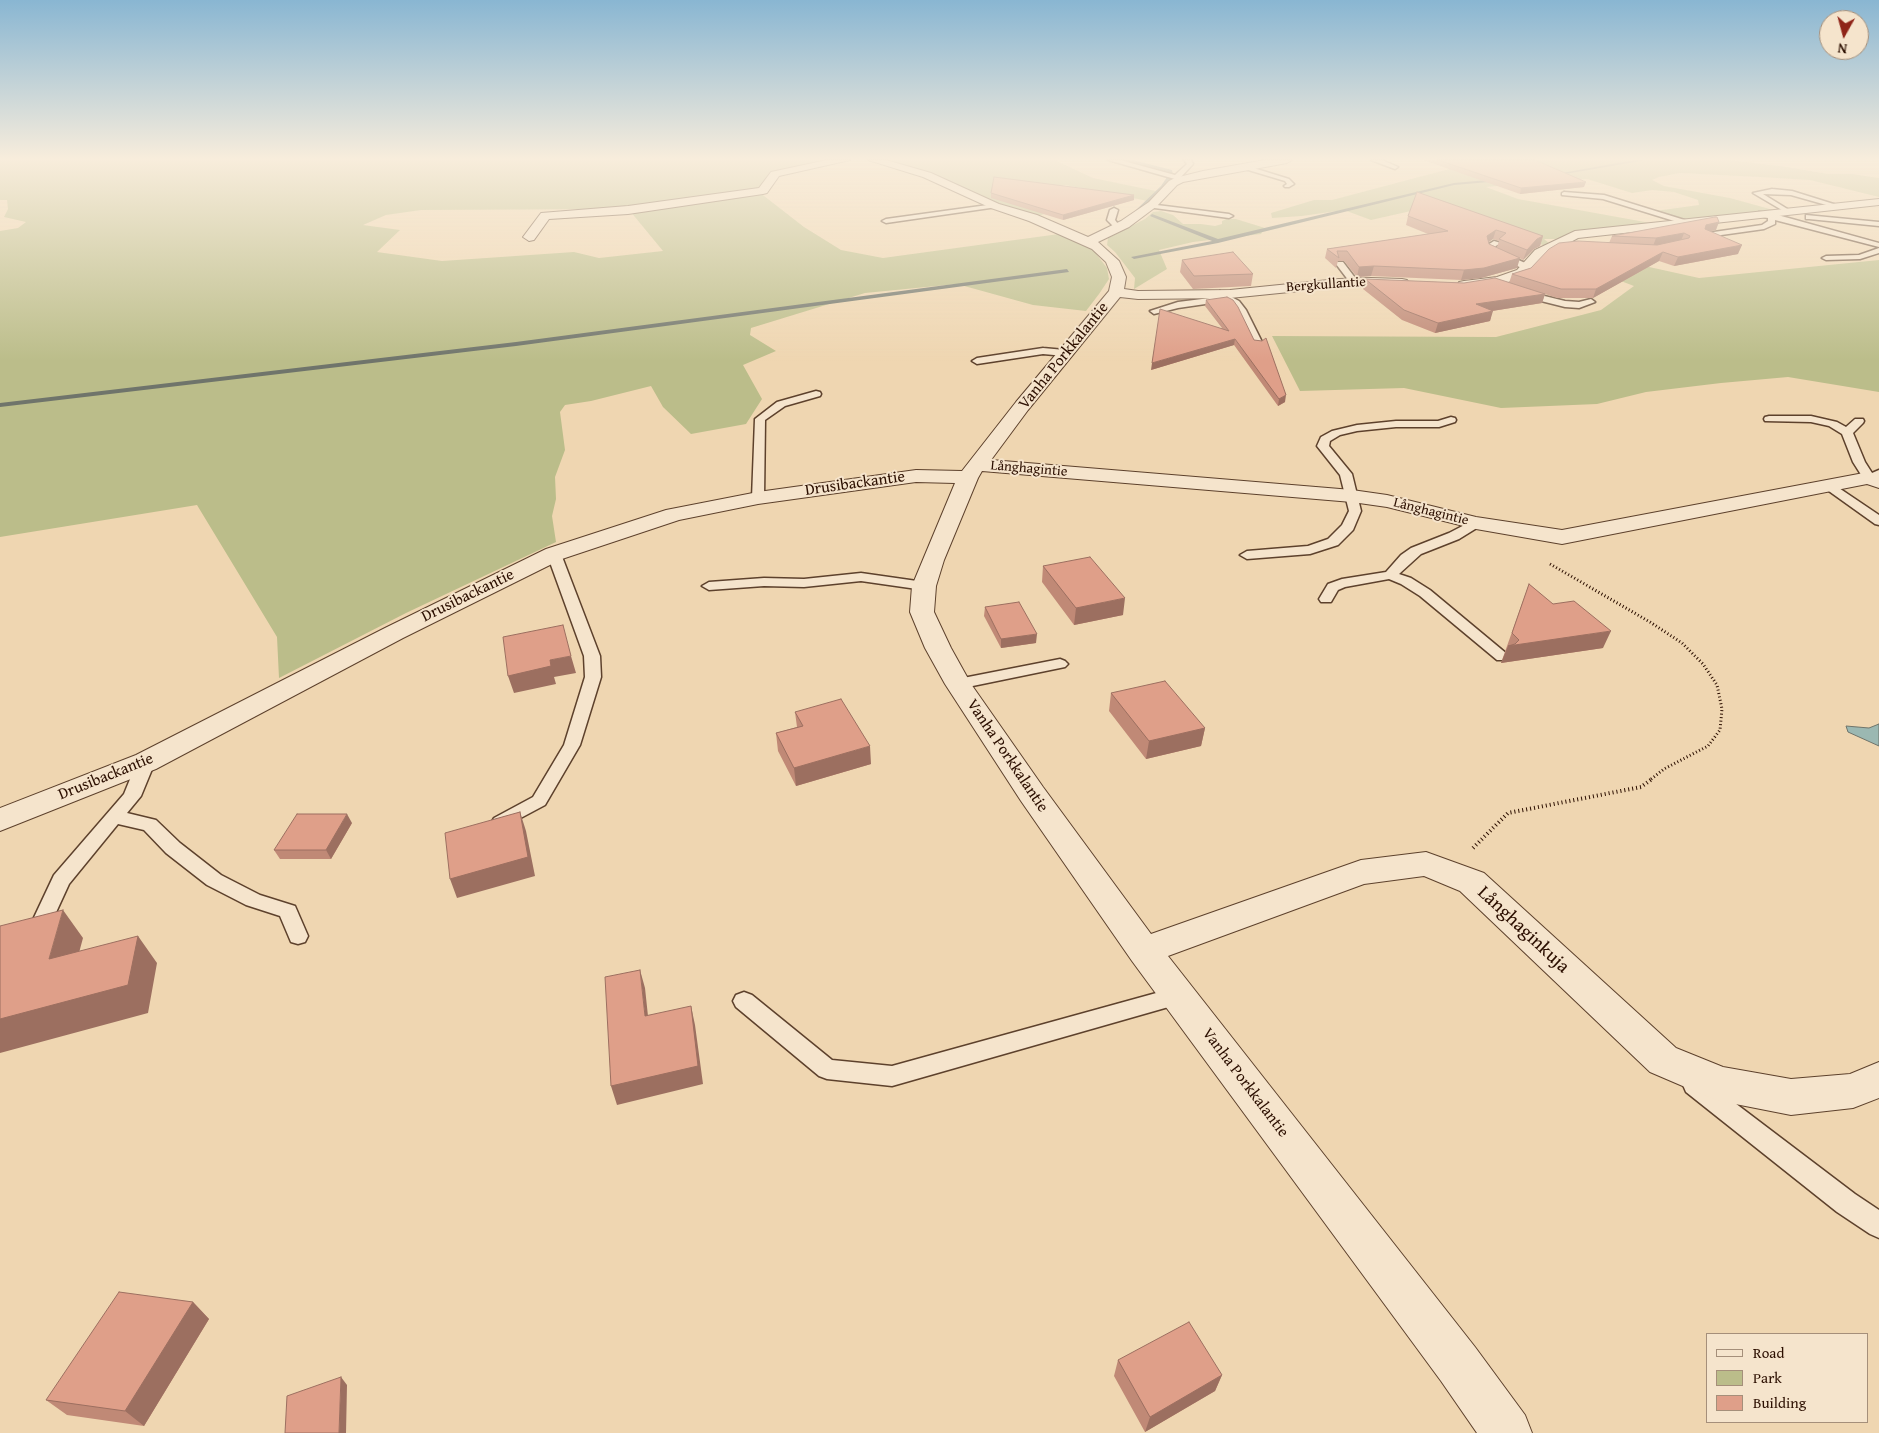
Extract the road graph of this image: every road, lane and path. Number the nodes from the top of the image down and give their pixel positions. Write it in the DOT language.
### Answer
graph roads {
  1 [pos="537,227"];
  2 [pos="1053,227"];
  3 [pos="1645,227"];
  4 [pos="1764,227"];
  5 [pos="1820,227"];
  6 [pos="1117,228"];
  7 [pos="1707,235"];
  8 [pos="530,237"];
  9 [pos="1088,242"];
  10 [pos="1497,243"];
  11 [pos="1552,245"];
  12 [pos="1879,245"];
  13 [pos="1571,246"];
  14 [pos="1879,250"];
  15 [pos="1826,258"];
  16 [pos="1340,264"];
  17 [pos="1527,267"];
  18 [pos="1491,282"];
  19 [pos="1355,283"];
  20 [pos="1416,284"];
  21 [pos="1452,285"];
  22 [pos="1116,292"];
  23 [pos="1224,296"];
  24 [pos="1591,302"];
  25 [pos="1154,312"];
  26 [pos="1258,344"];
  27 [pos="1065,353"];
  28 [pos="977,361"];
  29 [pos="816,394"];
  30 [pos="1769,419"];
  31 [pos="1451,420"];
  32 [pos="1859,420"];
  33 [pos="1847,432"];
  34 [pos="973,471"];
  35 [pos="1876,478"];
  36 [pos="1830,486"];
  37 [pos="1352,496"];
  38 [pos="758,498"];
  39 [pos="1879,521"];
  40 [pos="1476,523"];
  41 [pos="554,554"];
  42 [pos="1247,555"];
  43 [pos="1544,562"];
  44 [pos="1390,576"];
  45 [pos="709,586"];
  46 [pos="924,586"];
  47 [pos="1326,599"];
  48 [pos="1502,657"];
  49 [pos="1060,664"];
  50 [pos="958,684"];
  51 [pos="146,762"];
  52 [pos="115,817"];
  53 [pos="0,820"];
  54 [pos="487,828"];
  55 [pos="1448,872"];
  56 [pos="40,926"];
  57 [pos="298,936"];
  58 [pos="1144,951"];
  59 [pos="1178,996"];
  60 [pos="744,1001"];
  61 [pos="1663,1060"];
  62 [pos="1879,1079"];
  63 [pos="1879,1225"];
  64 [pos="1507,1433"];
  1 -- 8 [label="street"];
  2 -- 9 [label="street, Vanha Porkkalantie"];
  3 -- 11 [label="street"];
  4 -- 7 [label="lane"];
  5 -- 12 [label="lane"];
  6 -- 9 [label="street"];
  9 -- 22 [label="street, Vanha Porkkalantie"];
  10 -- 17 [label="lane"];
  11 -- 13 [label="lane"];
  11 -- 17 [label="street"];
  14 -- 15 [label="lane"];
  16 -- 19 [label="lane"];
  17 -- 18 [label="street"];
  18 -- 21 [label="street"];
  18 -- 24 [label="lane"];
  19 -- 20 [label="street, Bergkullantie"];
  19 -- 23 [label="street, Bergkullantie"];
  22 -- 23 [label="street, Bergkullantie"];
  22 -- 27 [label="street, Vanha Porkkalantie"];
  23 -- 25 [label="lane"];
  23 -- 26 [label="lane"];
  27 -- 28 [label="lane"];
  27 -- 34 [label="street, Vanha Porkkalantie"];
  29 -- 38 [label="lane"];
  30 -- 33 [label="lane"];
  31 -- 37 [label="lane"];
  32 -- 33 [label="lane"];
  33 -- 35 [label="lane"];
  34 -- 37 [label="street, Långhagintie"];
  34 -- 38 [label="street, Drusibackantie"];
  34 -- 46 [label="street, Vanha Porkkalantie"];
  35 -- 36 [label="street, Långhagintie"];
  36 -- 39 [label="lane"];
  36 -- 40 [label="street, Långhagintie"];
  37 -- 40 [label="street, Långhagintie"];
  37 -- 42 [label="lane"];
  38 -- 41 [label="street, Drusibackantie"];
  40 -- 44 [label="lane"];
  41 -- 51 [label="street, Drusibackantie"];
  41 -- 54 [label="lane"];
  43 -- 55 [label="path"];
  44 -- 47 [label="lane"];
  44 -- 48 [label="lane"];
  45 -- 46 [label="lane"];
  46 -- 50 [label="street, Vanha Porkkalantie"];
  49 -- 50 [label="lane"];
  50 -- 58 [label="street, Vanha Porkkalantie"];
  51 -- 52 [label="lane"];
  51 -- 53 [label="street, Drusibackantie"];
  52 -- 56 [label="lane"];
  52 -- 57 [label="lane"];
  55 -- 58 [label="street, Långhaginkuja"];
  55 -- 61 [label="street, Långhaginkuja"];
  58 -- 59 [label="street, Vanha Porkkalantie"];
  59 -- 60 [label="lane"];
  59 -- 64 [label="street, Vanha Porkkalantie"];
  61 -- 62 [label="street, Långhaginkuja"];
  61 -- 63 [label="lane"];
}
